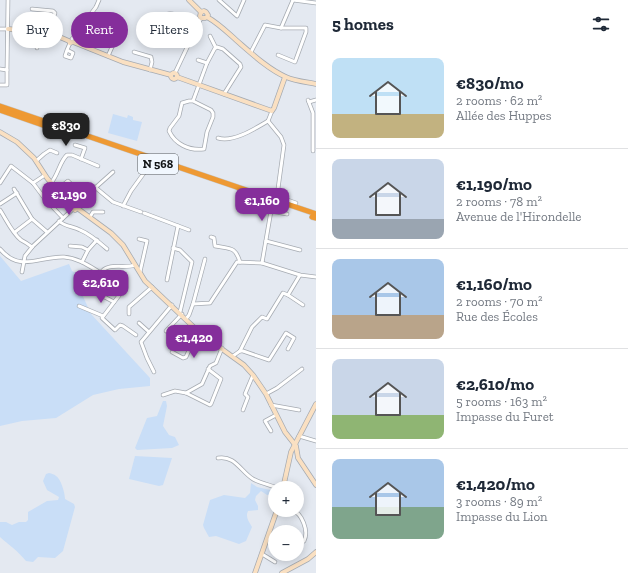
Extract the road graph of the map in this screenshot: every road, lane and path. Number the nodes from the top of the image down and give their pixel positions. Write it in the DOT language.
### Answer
graph roads {
  1 [pos="8,0"];
  2 [pos="99,0"];
  3 [pos="189,0"];
  4 [pos="219,0"];
  5 [pos="244,0"];
  6 [pos="293,0"];
  7 [pos="316,3"];
  8 [pos="32,9"];
  9 [pos="54,12"];
  10 [pos="92,12"];
  11 [pos="201,12"];
  12 [pos="207,17"];
  13 [pos="203,18"];
  14 [pos="280,28"];
  15 [pos="0,29"];
  16 [pos="8,29"];
  17 [pos="12,29"];
  18 [pos="210,36"];
  19 [pos="63,38"];
  20 [pos="71,41"];
  21 [pos="88,48"];
  22 [pos="112,48"];
  23 [pos="187,48"];
  24 [pos="216,48"];
  25 [pos="67,50"];
  26 [pos="134,52"];
  27 [pos="251,52"];
  28 [pos="278,55"];
  29 [pos="108,56"];
  30 [pos="198,60"];
  31 [pos="207,64"];
  32 [pos="0,69"];
  33 [pos="7,70"];
  34 [pos="150,70"];
  35 [pos="174,75"];
  36 [pos="285,77"];
  37 [pos="316,84"];
  38 [pos="0,85"];
  39 [pos="199,85"];
  40 [pos="224,94"];
  41 [pos="316,100"];
  42 [pos="193,101"];
  43 [pos="0,106"];
  44 [pos="0,110"];
  45 [pos="272,111"];
  46 [pos="315,117"];
  47 [pos="268,121"];
  48 [pos="315,130"];
  49 [pos="0,132"];
  50 [pos="218,138"];
  51 [pos="75,145"];
  52 [pos="313,151"];
  53 [pos="57,153"];
  54 [pos="82,159"];
  55 [pos="36,161"];
  56 [pos="98,166"];
  57 [pos="114,172"];
  58 [pos="144,173"];
  59 [pos="45,175"];
  60 [pos="0,183"];
  61 [pos="33,183"];
  62 [pos="51,183"];
  63 [pos="75,188"];
  64 [pos="96,188"];
  65 [pos="14,189"];
  66 [pos="57,190"];
  67 [pos="17,193"];
  68 [pos="296,203"];
  69 [pos="0,204"];
  70 [pos="123,206"];
  71 [pos="75,207"];
  72 [pos="0,210"];
  73 [pos="103,212"];
  74 [pos="287,214"];
  75 [pos="90,217"];
  76 [pos="315,217"];
  77 [pos="63,218"];
  78 [pos="32,219"];
  79 [pos="59,221"];
  80 [pos="178,226"];
  81 [pos="189,230"];
  82 [pos="15,232"];
  83 [pos="47,232"];
  84 [pos="211,237"];
  85 [pos="139,239"];
  86 [pos="97,240"];
  87 [pos="266,241"];
  88 [pos="70,246"];
  89 [pos="32,247"];
  90 [pos="0,248"];
  91 [pos="173,248"];
  92 [pos="107,249"];
  93 [pos="88,250"];
  94 [pos="300,250"];
  95 [pos="205,259"];
  96 [pos="23,261"];
  97 [pos="82,262"];
  98 [pos="240,262"];
  99 [pos="262,263"];
  100 [pos="135,265"];
  101 [pos="22,272"];
  102 [pos="101,273"];
  103 [pos="140,273"];
  104 [pos="300,275"];
  105 [pos="316,276"];
  106 [pos="167,280"];
  107 [pos="152,287"];
  108 [pos="95,292"];
  109 [pos="288,295"];
  110 [pos="114,302"];
  111 [pos="193,304"];
  112 [pos="172,305"];
  113 [pos="303,305"];
  114 [pos="79,306"];
  115 [pos="181,313"];
  116 [pos="128,314"];
  117 [pos="102,317"];
  118 [pos="186,318"];
  119 [pos="139,323"];
  120 [pos="198,330"];
  121 [pos="166,331"];
  122 [pos="150,332"];
  123 [pos="136,335"];
  124 [pos="222,348"];
  125 [pos="288,349"];
  126 [pos="240,351"];
  127 [pos="172,352"];
  128 [pos="233,356"];
  129 [pos="208,369"];
  130 [pos="302,369"];
  131 [pos="154,372"];
  132 [pos="253,375"];
  133 [pos="186,393"];
  134 [pos="266,394"];
  135 [pos="163,395"];
  136 [pos="316,404"];
  137 [pos="271,405"];
  138 [pos="243,410"];
  139 [pos="299,410"];
  140 [pos="276,415"];
  141 [pos="271,431"];
  142 [pos="299,436"];
  143 [pos="316,441"];
  144 [pos="295,444"];
  145 [pos="218,458"];
  146 [pos="284,481"];
  147 [pos="316,484"];
  148 [pos="268,485"];
  149 [pos="304,527"];
  150 [pos="268,538"];
  151 [pos="304,541"];
  152 [pos="316,552"];
  153 [pos="262,554"];
  154 [pos="275,562"];
  155 [pos="255,573"];
  156 [pos="282,573"];
  1 -- 16 [label="street"];
  2 -- 10 [label="street"];
  3 -- 11 [label="street"];
  4 -- 5 [label="street"];
  6 -- 7 [label="street"];
  6 -- 14 [label="street"];
  8 -- 9 [label="street"];
  11 -- 12 [label="street"];
  12 -- 13 [label="street"];
  12 -- 27 [label="street"];
  14 -- 27 [label="street"];
  14 -- 28 [label="street"];
  15 -- 16 [label="street"];
  16 -- 17 [label="street"];
  16 -- 33 [label="street"];
  18 -- 24 [label="street"];
  19 -- 20 [label="street"];
  20 -- 25 [label="street"];
  21 -- 29 [label="street"];
  22 -- 29 [label="street"];
  23 -- 35 [label="street"];
  24 -- 31 [label="street"];
  24 -- 40 [label="street"];
  26 -- 34 [label="street"];
  27 -- 36 [label="street"];
  29 -- 34 [label="street"];
  30 -- 31 [label="street"];
  31 -- 39 [label="street"];
  32 -- 33 [label="street"];
  33 -- 38 [label="street"];
  34 -- 35 [label="street"];
  35 -- 39 [label="street"];
  36 -- 37 [label="street"];
  36 -- 45 [label="street"];
  39 -- 40 [label="street"];
  39 -- 42 [label="street"];
  40 -- 45 [label="street"];
  41 -- 46 [label="street"];
  42 -- 42 [label="street"];
  43 -- 76 [label="highway, N 568"];
  44 -- 76 [label="highway, N 568"];
  45 -- 47 [label="street"];
  46 -- 48 [label="street"];
  47 -- 50 [label="street"];
  47 -- 68 [label="street"];
  48 -- 52 [label="street"];
  49 -- 55 [label="street"];
  51 -- 54 [label="street"];
  53 -- 55 [label="street"];
  54 -- 56 [label="street"];
  54 -- 62 [label="street"];
  55 -- 59 [label="street"];
  57 -- 64 [label="street"];
  58 -- 70 [label="street"];
  59 -- 61 [label="street"];
  59 -- 62 [label="street"];
  60 -- 61 [label="street"];
  61 -- 77 [label="street"];
  62 -- 66 [label="street"];
  63 -- 66 [label="street"];
  64 -- 70 [label="street"];
  64 -- 71 [label="street"];
  65 -- 67 [label="street"];
  66 -- 71 [label="street"];
  67 -- 69 [label="street"];
  67 -- 78 [label="street"];
  70 -- 80 [label="street"];
  71 -- 75 [label="street"];
  71 -- 77 [label="street"];
  72 -- 82 [label="street"];
  73 -- 75 [label="street"];
  74 -- 87 [label="street"];
  75 -- 100 [label="street"];
  77 -- 79 [label="street"];
  78 -- 82 [label="street"];
  78 -- 83 [label="street"];
  79 -- 83 [label="street"];
  79 -- 86 [label="street"];
  80 -- 81 [label="street"];
  80 -- 91 [label="street"];
  82 -- 89 [label="street"];
  83 -- 89 [label="street"];
  84 -- 98 [label="street"];
  85 -- 103 [label="street"];
  86 -- 92 [label="street"];
  86 -- 93 [label="street"];
  87 -- 94 [label="street"];
  87 -- 99 [label="street"];
  88 -- 93 [label="street"];
  89 -- 96 [label="street"];
  90 -- 96 [label="street"];
  91 -- 106 [label="street"];
  91 -- 115 [label="street"];
  93 -- 97 [label="street"];
  95 -- 111 [label="street"];
  96 -- 97 [label="street"];
  96 -- 101 [label="street"];
  97 -- 102 [label="street"];
  98 -- 99 [label="street"];
  98 -- 111 [label="street"];
  99 -- 104 [label="street"];
  100 -- 102 [label="street"];
  100 -- 103 [label="street"];
  102 -- 110 [label="street"];
  103 -- 107 [label="street"];
  104 -- 105 [label="street"];
  104 -- 109 [label="street"];
  107 -- 112 [label="street"];
  107 -- 116 [label="street"];
  108 -- 110 [label="street"];
  109 -- 113 [label="street"];
  109 -- 126 [label="street"];
  110 -- 117 [label="street"];
  111 -- 118 [label="street"];
  112 -- 115 [label="street"];
  112 -- 122 [label="street"];
  114 -- 117 [label="street"];
  115 -- 118 [label="street"];
  115 -- 121 [label="street"];
  117 -- 123 [label="street"];
  118 -- 120 [label="street"];
  119 -- 122 [label="street"];
  120 -- 124 [label="street"];
  120 -- 127 [label="street"];
  122 -- 131 [label="street"];
  124 -- 128 [label="street"];
  124 -- 129 [label="street"];
  125 -- 126 [label="street"];
  126 -- 128 [label="street"];
  128 -- 132 [label="street"];
  129 -- 133 [label="street"];
  129 -- 133 [label="street"];
  130 -- 134 [label="street"];
  132 -- 134 [label="street"];
  132 -- 138 [label="street"];
  133 -- 135 [label="street"];
  134 -- 137 [label="street"];
  136 -- 142 [label="street"];
  137 -- 139 [label="street"];
  137 -- 140 [label="street"];
  140 -- 141 [label="street"];
  140 -- 144 [label="street"];
  142 -- 143 [label="street"];
  142 -- 144 [label="street"];
  144 -- 146 [label="street"];
  144 -- 147 [label="street"];
  145 -- 148 [label="street"];
  149 -- 151 [label="street"];
  150 -- 153 [label="street"];
  152 -- 156 [label="street"];
  153 -- 154 [label="street"];
  153 -- 155 [label="street"];
}
